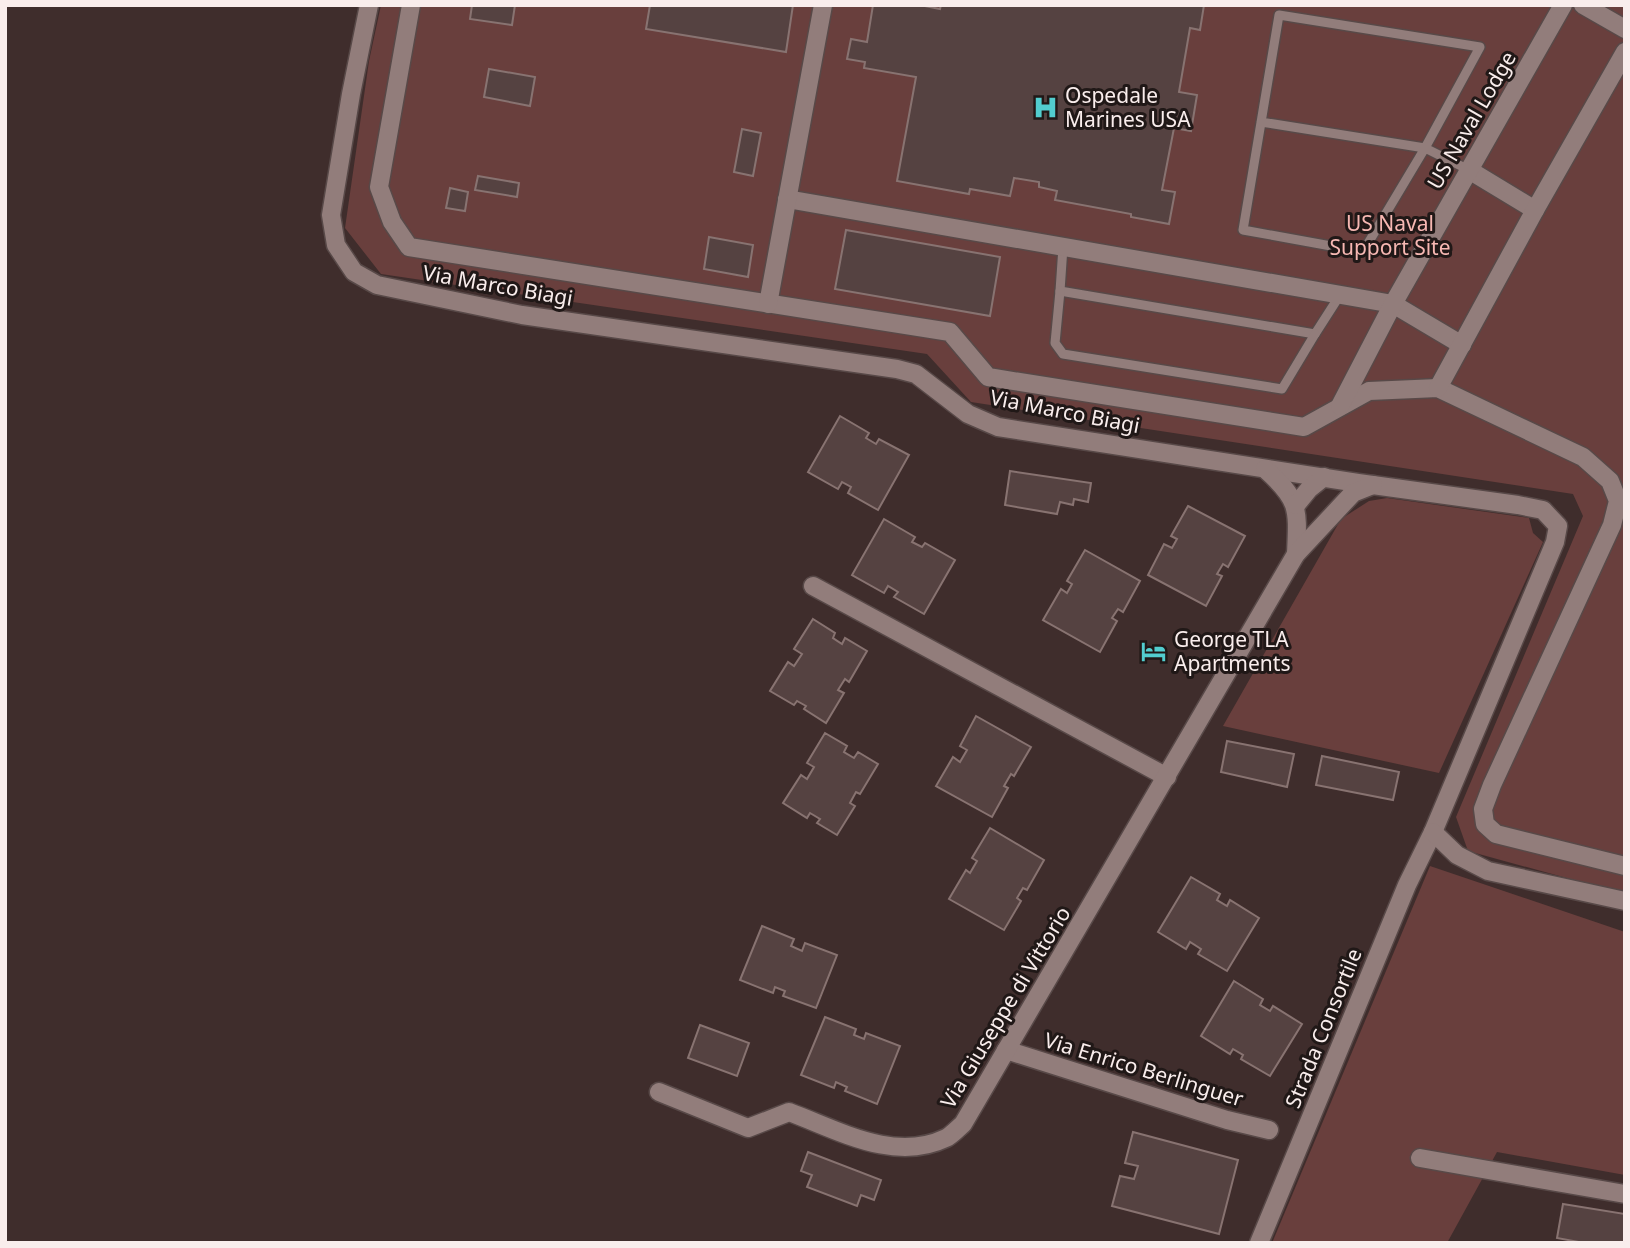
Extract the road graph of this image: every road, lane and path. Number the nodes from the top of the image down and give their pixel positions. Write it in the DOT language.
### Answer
graph roads {
  1 [pos="369,5"];
  2 [pos="411,5"];
  3 [pos="823,5"];
  4 [pos="1563,5"];
  5 [pos="1583,5"];
  6 [pos="1625,29"];
  7 [pos="1625,52"];
  8 [pos="1261,122"];
  9 [pos="1425,148"];
  10 [pos="1469,170"];
  11 [pos="787,199"];
  12 [pos="1535,210"];
  13 [pos="1063,247"];
  14 [pos="1060,291"];
  15 [pos="1340,295"];
  16 [pos="768,304"];
  17 [pos="1393,304"];
  18 [pos="1315,334"];
  19 [pos="1462,345"];
  20 [pos="1438,388"];
  21 [pos="1340,406"];
  22 [pos="1265,469"];
  23 [pos="1324,477"];
  24 [pos="1373,485"];
  25 [pos="1341,504"];
  26 [pos="1296,505"];
  27 [pos="1296,554"];
  28 [pos="813,586"];
  29 [pos="1167,777"];
  30 [pos="1433,832"];
  31 [pos="1625,866"];
  32 [pos="1625,901"];
  33 [pos="1006,1050"];
  34 [pos="659,1092"];
  35 [pos="1269,1130"];
  36 [pos="1420,1158"];
  37 [pos="1625,1194"];
  38 [pos="1259,1243"];
  1 -- 22 [label="street, Via Marco Biagi"];
  2 -- 16 [label="street"];
  3 -- 11 [label="street"];
  4 -- 10 [label="street, US Naval Lodge"];
  5 -- 6 [label="street"];
  7 -- 12 [label="street"];
  8 -- 9 [label="lane"];
  8 -- 9 [label="lane"];
  8 -- 9 [label="lane"];
  9 -- 10 [label="lane"];
  10 -- 12 [label="street"];
  10 -- 17 [label="street, US Naval Lodge"];
  11 -- 13 [label="street"];
  11 -- 16 [label="street"];
  12 -- 19 [label="street"];
  13 -- 14 [label="lane"];
  13 -- 15 [label="street"];
  14 -- 18 [label="lane"];
  14 -- 18 [label="lane"];
  15 -- 17 [label="street"];
  15 -- 18 [label="lane"];
  16 -- 21 [label="street"];
  17 -- 19 [label="street"];
  17 -- 21 [label="street, US Naval Lodge"];
  19 -- 20 [label="street"];
  20 -- 21 [label="street"];
  20 -- 31 [label="street"];
  22 -- 23 [label="street, Via Marco Biagi"];
  22 -- 26 [label="street"];
  23 -- 24 [label="street, Via Marco Biagi"];
  23 -- 25 [label="street"];
  23 -- 26 [label="street"];
  24 -- 25 [label="street, Via Giuseppe di Vittorio"];
  24 -- 30 [label="street, Via Marco Biagi"];
  25 -- 27 [label="street, Via Giuseppe di Vittorio"];
  26 -- 27 [label="street"];
  27 -- 29 [label="street, Via Giuseppe di Vittorio"];
  28 -- 29 [label="street"];
  29 -- 33 [label="street, Via Giuseppe di Vittorio"];
  30 -- 32 [label="street"];
  30 -- 38 [label="street, Strada Consortile"];
  33 -- 34 [label="street, Via Giuseppe di Vittorio"];
  33 -- 35 [label="street, Via Enrico Berlinguer"];
  36 -- 37 [label="street"];
}
